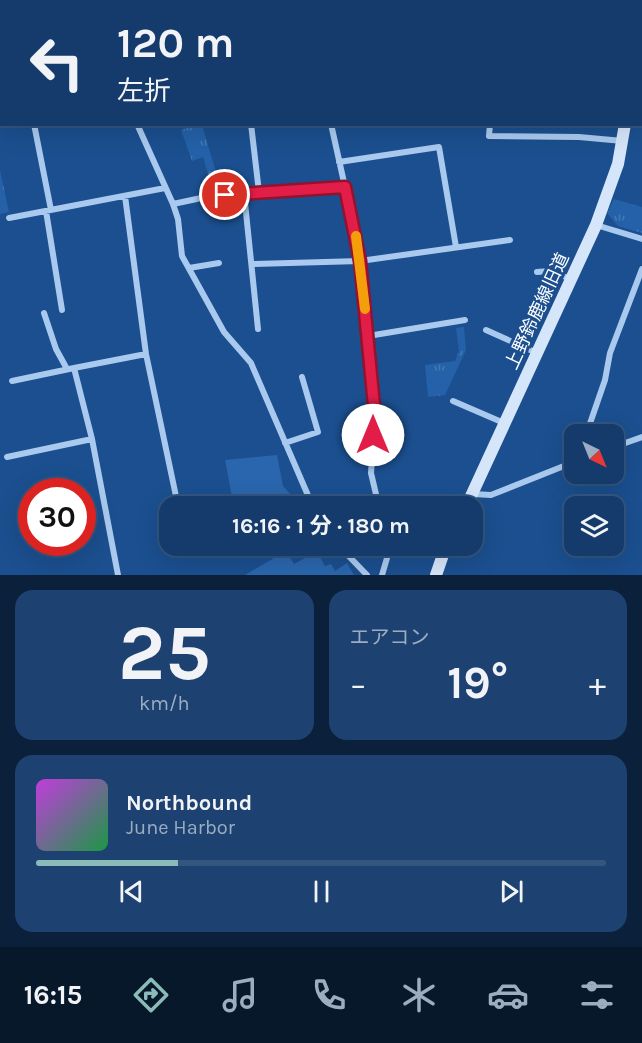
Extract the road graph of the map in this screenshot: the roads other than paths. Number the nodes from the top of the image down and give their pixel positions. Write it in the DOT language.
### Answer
graph roads {
  1 [pos="34,126"];
  2 [pos="138,126"];
  3 [pos="251,126"];
  4 [pos="331,126"];
  5 [pos="490,126"];
  6 [pos="625,126"];
  7 [pos="623,141"];
  8 [pos="339,162"];
  9 [pos="345,187"];
  10 [pos="165,188"];
  11 [pos="259,192"];
  12 [pos="244,193"];
  13 [pos="125,196"];
  14 [pos="173,204"];
  15 [pos="48,210"];
  16 [pos="9,218"];
  17 [pos="596,225"];
  18 [pos="642,239"];
  19 [pos="510,240"];
  20 [pos="456,247"];
  21 [pos="360,261"];
  22 [pos="219,263"];
  23 [pos="253,264"];
  24 [pos="189,268"];
  25 [pos="642,269"];
  26 [pos="537,272"];
  27 [pos="571,279"];
  28 [pos="62,310"];
  29 [pos="44,313"];
  30 [pos="465,320"];
  31 [pos="258,329"];
  32 [pos="486,330"];
  33 [pos="368,336"];
  34 [pos="538,353"];
  35 [pos="146,354"];
  36 [pos="70,369"];
  37 [pos="302,377"];
  38 [pos="12,381"];
  39 [pos="453,401"];
  40 [pos="505,423"];
  41 [pos="590,424"];
  42 [pos="642,437"];
  43 [pos="92,439"];
  44 [pos="285,443"];
  45 [pos="624,443"];
  46 [pos="7,457"];
  47 [pos="564,466"];
  48 [pos="473,494"];
  49 [pos="176,496"];
  50 [pos="308,496"];
  51 [pos="376,496"];
  52 [pos="349,556"];
  53 [pos="387,556"];
  54 [pos="442,556"];
  55 [pos="118,575"];
  56 [pos="367,575"];
  57 [pos="382,575"];
  58 [pos="435,575"];
  1 -- 15 [label="street"];
  2 -- 10 [label="street"];
  3 -- 11 [label="street"];
  4 -- 8 [label="street"];
  5 -- 7 [label="street"];
  6 -- 7 [label="street, 上野鈴鹿線旧道"];
  7 -- 17 [label="street, 上野鈴鹿線旧道"];
  8 -- 9 [label="street"];
  8 -- 20 [label="street"];
  9 -- 11 [label="street"];
  9 -- 21 [label="street"];
  10 -- 13 [label="street"];
  10 -- 14 [label="street"];
  11 -- 12 [label="street"];
  12 -- 14 [label="street"];
  12 -- 23 [label="street"];
  13 -- 15 [label="street"];
  13 -- 35 [label="street"];
  14 -- 24 [label="street"];
  15 -- 16 [label="street"];
  15 -- 28 [label="street"];
  17 -- 18 [label="street"];
  17 -- 27 [label="street, 上野鈴鹿線旧道"];
  19 -- 20 [label="street"];
  20 -- 21 [label="street"];
  21 -- 23 [label="street"];
  21 -- 33 [label="street"];
  22 -- 24 [label="street"];
  23 -- 31 [label="street"];
  24 -- 44 [label="street"];
  25 -- 41 [label="street"];
  26 -- 27 [label="street"];
  27 -- 34 [label="street, 上野鈴鹿線旧道"];
  29 -- 36 [label="street"];
  30 -- 33 [label="street"];
  32 -- 34 [label="street"];
  33 -- 51 [label="street"];
  34 -- 40 [label="street, 上野鈴鹿線旧道"];
  35 -- 36 [label="street"];
  35 -- 49 [label="street"];
  36 -- 38 [label="street"];
  36 -- 43 [label="street"];
  37 -- 44 [label="street"];
  39 -- 40 [label="street"];
  40 -- 48 [label="street, 上野鈴鹿線旧道"];
  42 -- 45 [label="street"];
  43 -- 46 [label="street"];
  43 -- 55 [label="street"];
  44 -- 50 [label="street"];
  47 -- 48 [label="street"];
  52 -- 56 [label="street"];
  53 -- 57 [label="street"];
  54 -- 58 [label="street"];
}
